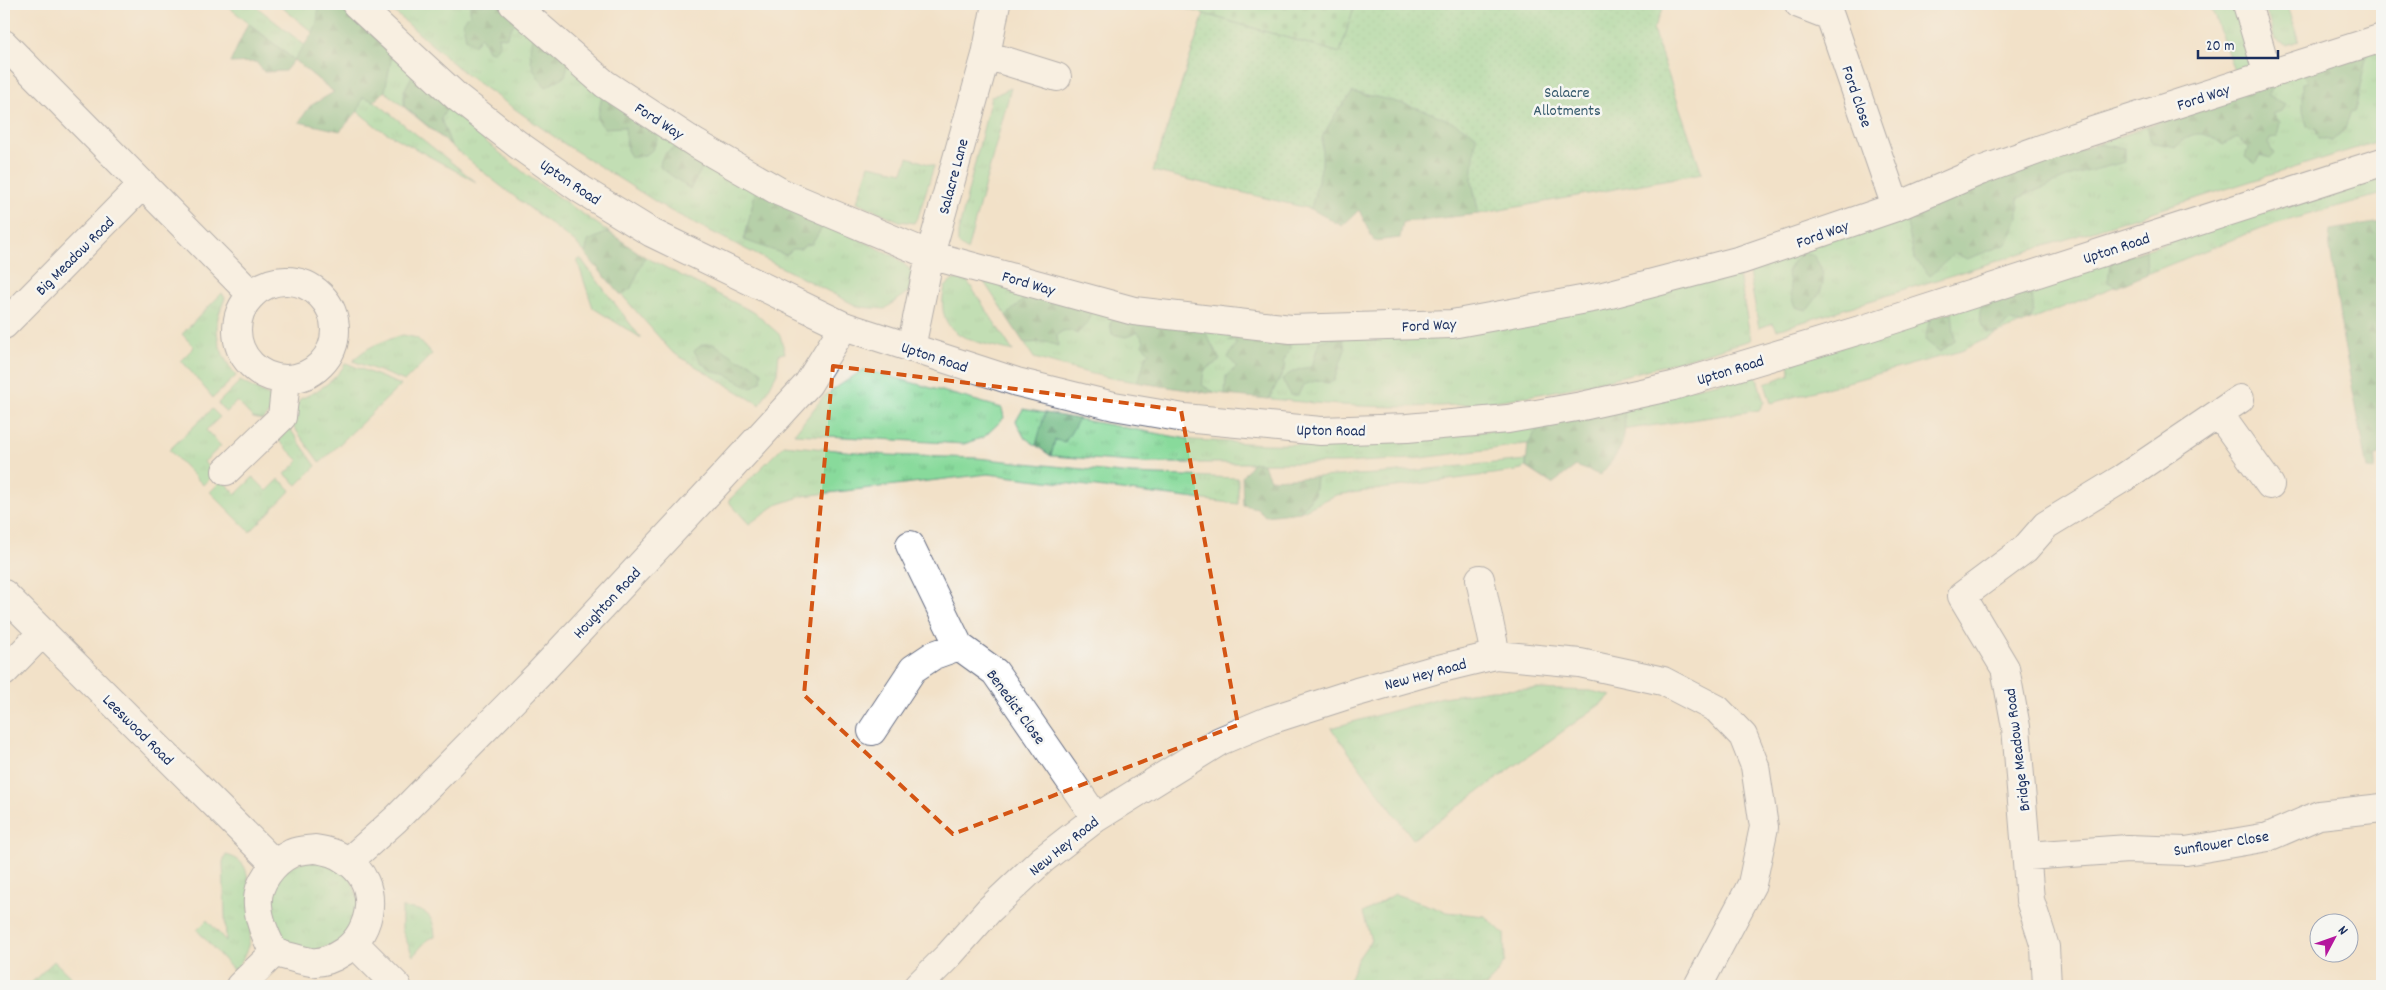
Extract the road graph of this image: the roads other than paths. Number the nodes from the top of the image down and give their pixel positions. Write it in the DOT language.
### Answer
graph roads {
  1 [pos="356,4"];
  2 [pos="513,4"];
  3 [pos="996,4"];
  4 [pos="1799,4"];
  5 [pos="2247,4"];
  6 [pos="2382,38"];
  7 [pos="4,44"];
  8 [pos="986,56"];
  9 [pos="2268,75"];
  10 [pos="1057,77"];
  11 [pos="2382,162"];
  12 [pos="143,184"];
  13 [pos="1896,207"];
  14 [pos="930,255"];
  15 [pos="252,295"];
  16 [pos="4,325"];
  17 [pos="844,326"];
  18 [pos="911,348"];
  19 [pos="286,380"];
  20 [pos="226,471"];
  21 [pos="2270,485"];
  22 [pos="910,545"];
  23 [pos="1480,578"];
  24 [pos="4,594"];
  25 [pos="43,632"];
  26 [pos="960,646"];
  27 [pos="1496,655"];
  28 [pos="4,672"];
  29 [pos="872,731"];
  30 [pos="2382,808"];
  31 [pos="1096,818"];
  32 [pos="2026,856"];
  33 [pos="349,862"];
  34 [pos="275,864"];
  35 [pos="355,944"];
  36 [pos="274,953"];
  37 [pos="1704,985"];
  38 [pos="240,986"];
  39 [pos="397,986"];
  40 [pos="918,986"];
  41 [pos="2047,986"];
  1 -- 17 [label="street, Upton Road"];
  2 -- 14 [label="street, Ford Way"];
  3 -- 8 [label="street, Salacre Lane"];
  4 -- 13 [label="street, Ford Close"];
  5 -- 9 [label="street"];
  6 -- 9 [label="street, Ford Way"];
  7 -- 12 [label="street"];
  8 -- 10 [label="street"];
  8 -- 14 [label="street, Salacre Lane"];
  9 -- 13 [label="street, Ford Way"];
  11 -- 18 [label="street, Upton Road"];
  12 -- 15 [label="street"];
  12 -- 16 [label="street, Big Meadow Road"];
  13 -- 14 [label="street, Ford Way"];
  14 -- 18 [label="street, Salacre Lane"];
  15 -- 19 [label="street"];
  15 -- 19 [label="street"];
  17 -- 18 [label="street, Upton Road"];
  17 -- 33 [label="street, Houghton Road"];
  19 -- 20 [label="street"];
  21 -- 32 [label="street, Bridge Meadow Road"];
  22 -- 26 [label="street, Benedict Close"];
  23 -- 27 [label="street"];
  24 -- 25 [label="street, Leeswood Road"];
  25 -- 28 [label="street"];
  25 -- 34 [label="street, Leeswood Road"];
  26 -- 29 [label="street"];
  26 -- 31 [label="street, Benedict Close"];
  27 -- 31 [label="street, New Hey Road"];
  27 -- 37 [label="street, New Hey Road"];
  30 -- 32 [label="street, Sunflower Close"];
  31 -- 40 [label="street, New Hey Road"];
  32 -- 41 [label="street, Bridge Meadow Road"];
  33 -- 34 [label="street"];
  33 -- 35 [label="street"];
  34 -- 36 [label="street"];
  35 -- 36 [label="street"];
  35 -- 39 [label="street"];
  36 -- 38 [label="street"];
}
